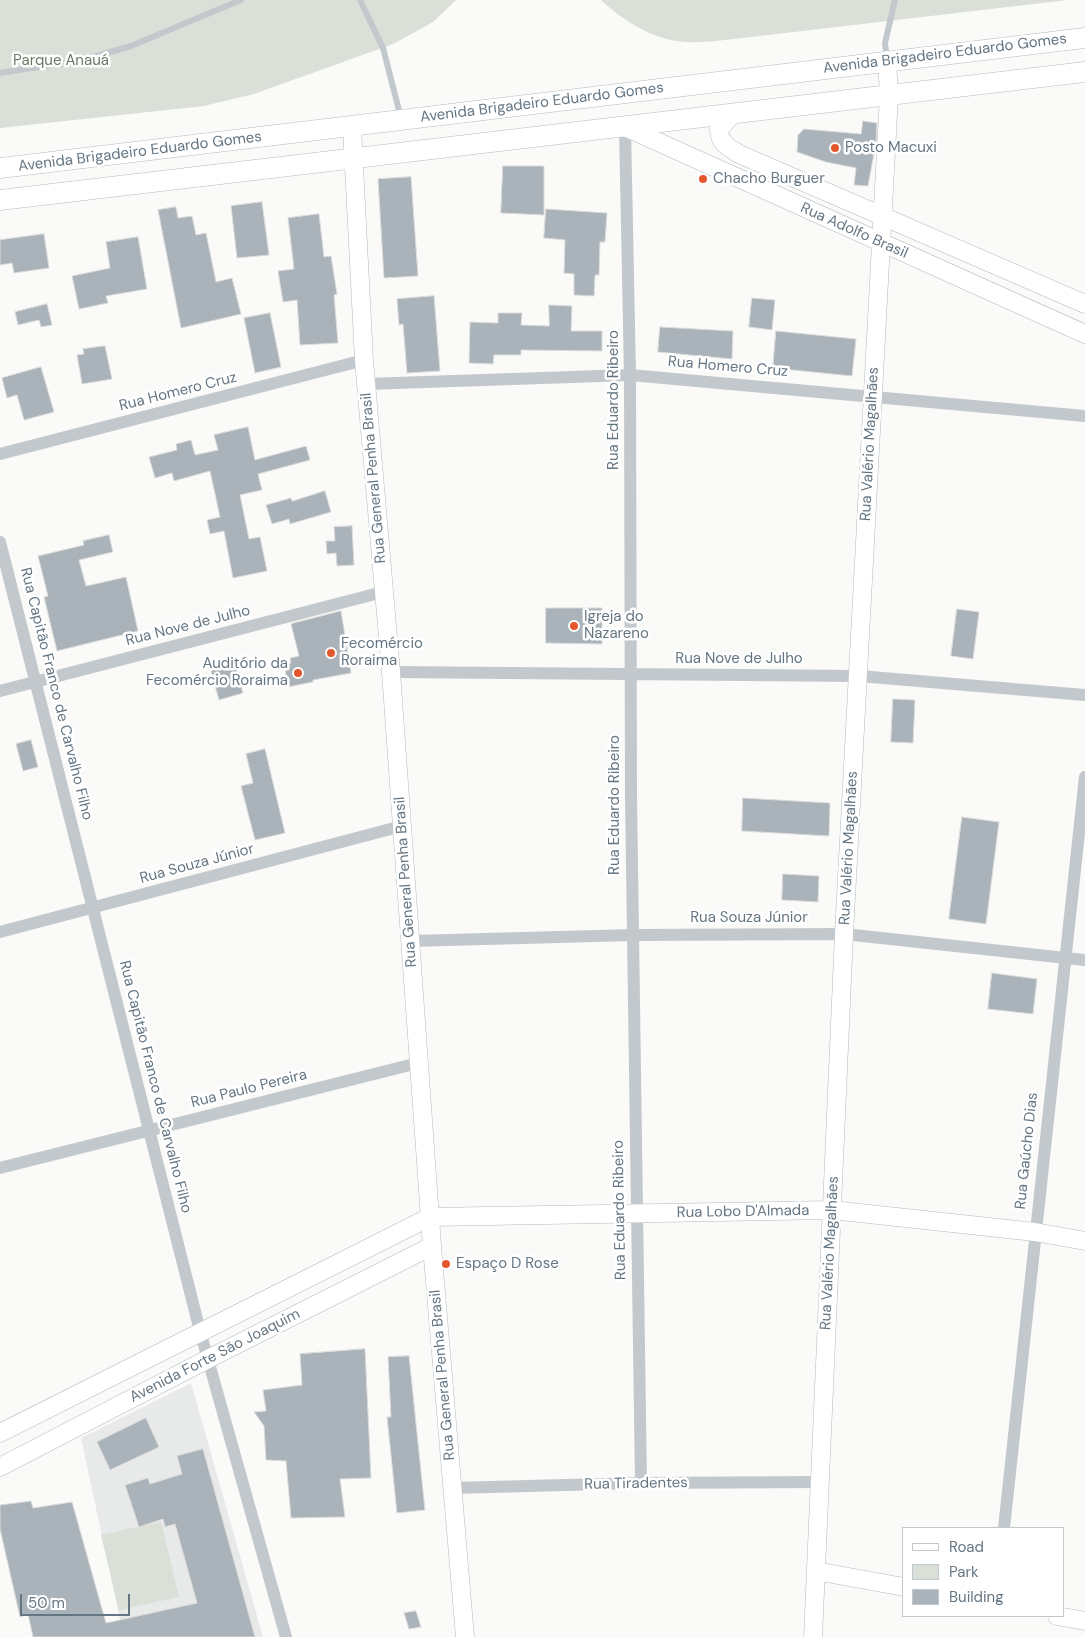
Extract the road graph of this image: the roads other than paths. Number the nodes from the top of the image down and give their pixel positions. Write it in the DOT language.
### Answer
graph roads {
  1 [pos="241,0"];
  2 [pos="360,0"];
  3 [pos="894,0"];
  4 [pos="1085,38"];
  5 [pos="887,60"];
  6 [pos="1085,72"];
  7 [pos="0,74"];
  8 [pos="888,95"];
  9 [pos="734,113"];
  10 [pos="402,120"];
  11 [pos="352,127"];
  12 [pos="625,127"];
  13 [pos="354,158"];
  14 [pos="0,168"];
  15 [pos="0,200"];
  16 [pos="882,218"];
  17 [pos="880,243"];
  18 [pos="1085,304"];
  19 [pos="1085,334"];
  20 [pos="364,360"];
  21 [pos="630,375"];
  22 [pos="366,384"];
  23 [pos="873,396"];
  24 [pos="1085,416"];
  25 [pos="0,454"];
  26 [pos="0,542"];
  27 [pos="383,592"];
  28 [pos="391,672"];
  29 [pos="631,674"];
  30 [pos="859,676"];
  31 [pos="36,682"];
  32 [pos="0,691"];
  33 [pos="1085,695"];
  34 [pos="1085,777"];
  35 [pos="402,826"];
  36 [pos="93,909"];
  37 [pos="0,932"];
  38 [pos="844,934"];
  39 [pos="632,935"];
  40 [pos="411,941"];
  41 [pos="1064,957"];
  42 [pos="1085,960"];
  43 [pos="418,1063"];
  44 [pos="150,1131"];
  45 [pos="0,1168"];
  46 [pos="832,1210"];
  47 [pos="637,1214"];
  48 [pos="430,1217"];
  49 [pos="1034,1232"];
  50 [pos="1085,1241"];
  51 [pos="432,1246"];
  52 [pos="200,1331"];
  53 [pos="208,1359"];
  54 [pos="0,1433"];
  55 [pos="0,1467"];
  56 [pos="820,1482"];
  57 [pos="641,1483"];
  58 [pos="453,1488"];
  59 [pos="1004,1527"];
  60 [pos="816,1571"];
  61 [pos="902,1587"];
  62 [pos="1063,1617"];
  63 [pos="1085,1621"];
  64 [pos="286,1637"];
  65 [pos="465,1637"];
  66 [pos="813,1637"];
  1 -- 7 [label="lane"];
  2 -- 10 [label="lane"];
  3 -- 5 [label="lane"];
  4 -- 5 [label="main road, Avenida Brigadeiro Eduardo Gomes"];
  5 -- 8 [label="street, Rua Valério Magalhães"];
  5 -- 10 [label="main road, Avenida Brigadeiro Eduardo Gomes"];
  6 -- 8 [label="main road, Avenida Brigadeiro Eduardo Gomes"];
  8 -- 9 [label="main road, Avenida Brigadeiro Eduardo Gomes"];
  8 -- 16 [label="street, Rua Valério Magalhães"];
  9 -- 12 [label="main road, Avenida Brigadeiro Eduardo Gomes"];
  9 -- 16 [label="street, Rua Adolfo Brasil"];
  10 -- 11 [label="main road, Avenida Brigadeiro Eduardo Gomes"];
  11 -- 13 [label="street, Rua General Penha Brasil"];
  11 -- 14 [label="main road, Avenida Brigadeiro Eduardo Gomes"];
  12 -- 13 [label="main road, Avenida Brigadeiro Eduardo Gomes"];
  12 -- 17 [label="street, Rua Adolfo Brasil"];
  12 -- 21 [label="street, Rua Eduardo Ribeiro"];
  13 -- 15 [label="main road, Avenida Brigadeiro Eduardo Gomes"];
  13 -- 20 [label="street, Rua General Penha Brasil"];
  16 -- 17 [label="street, Rua Valério Magalhães"];
  16 -- 18 [label="street, Rua Adolfo Brasil"];
  17 -- 19 [label="street, Rua Adolfo Brasil"];
  17 -- 23 [label="street, Rua Valério Magalhães"];
  20 -- 22 [label="street, Rua General Penha Brasil"];
  20 -- 25 [label="street, Rua Homero Cruz"];
  21 -- 22 [label="street, Rua Homero Cruz"];
  21 -- 23 [label="street, Rua Homero Cruz"];
  21 -- 29 [label="street, Rua Eduardo Ribeiro"];
  22 -- 27 [label="street, Rua General Penha Brasil"];
  23 -- 24 [label="street, Rua Homero Cruz"];
  23 -- 30 [label="street, Rua Valério Magalhães"];
  26 -- 31 [label="street, Rua Capitão Franco de Carvalho Filho"];
  27 -- 28 [label="street, Rua General Penha Brasil"];
  27 -- 31 [label="street, Rua Nove de Julho"];
  28 -- 29 [label="street, Rua Nove de Julho"];
  28 -- 35 [label="street, Rua General Penha Brasil"];
  29 -- 30 [label="street, Rua Nove de Julho"];
  29 -- 39 [label="street, Rua Eduardo Ribeiro"];
  30 -- 33 [label="street, Rua Nove de Julho"];
  30 -- 38 [label="street, Rua Valério Magalhães"];
  31 -- 32 [label="street, Rua Nove de Julho"];
  31 -- 36 [label="street, Rua Capitão Franco de Carvalho Filho"];
  34 -- 41 [label="street, Rua Gaúcho Dias"];
  35 -- 36 [label="street, Rua Souza Júnior"];
  35 -- 40 [label="street, Rua General Penha Brasil"];
  36 -- 37 [label="street, Rua Souza Júnior"];
  36 -- 44 [label="street, Rua Capitão Franco de Carvalho Filho"];
  38 -- 39 [label="street, Rua Souza Júnior"];
  38 -- 41 [label="street, Rua Souza Júnior"];
  38 -- 46 [label="street, Rua Valério Magalhães"];
  39 -- 40 [label="street, Rua Souza Júnior"];
  39 -- 47 [label="street, Rua Eduardo Ribeiro"];
  40 -- 43 [label="street, Rua General Penha Brasil"];
  41 -- 42 [label="street, Rua Souza Júnior"];
  41 -- 49 [label="street, Rua Gaúcho Dias"];
  43 -- 44 [label="street, Rua Paulo Pereira"];
  43 -- 48 [label="street, Rua General Penha Brasil"];
  44 -- 45 [label="street, Rua Paulo Pereira"];
  44 -- 52 [label="street, Rua Capitão Franco de Carvalho Filho"];
  46 -- 47 [label="street, Rua Lobo D'Almada"];
  46 -- 49 [label="street, Rua Lobo D'Almada"];
  46 -- 56 [label="street, Rua Valério Magalhães"];
  47 -- 48 [label="street, Rua Lobo D'Almada"];
  47 -- 57 [label="street, Rua Eduardo Ribeiro"];
  48 -- 51 [label="street, Rua General Penha Brasil"];
  48 -- 52 [label="street, Avenida Forte São Joaquim"];
  49 -- 50 [label="street, Rua Lobo D'Almada"];
  49 -- 59 [label="street, Rua Gaúcho Dias"];
  51 -- 53 [label="street, Avenida Forte São Joaquim"];
  51 -- 58 [label="street, Rua General Penha Brasil"];
  52 -- 53 [label="street, Rua Capitão Franco de Carvalho Filho"];
  52 -- 54 [label="street, Avenida Forte São Joaquim"];
  53 -- 55 [label="street, Avenida Forte São Joaquim"];
  53 -- 64 [label="street, Rua Capitão Franco de Carvalho Filho"];
  56 -- 57 [label="street, Rua Tiradentes"];
  56 -- 60 [label="street, Rua Valério Magalhães"];
  57 -- 58 [label="street, Rua Tiradentes"];
  58 -- 65 [label="street, Rua General Penha Brasil"];
  60 -- 61 [label="street"];
  60 -- 66 [label="street, Rua Valério Magalhães"];
  62 -- 63 [label="street"];
}
